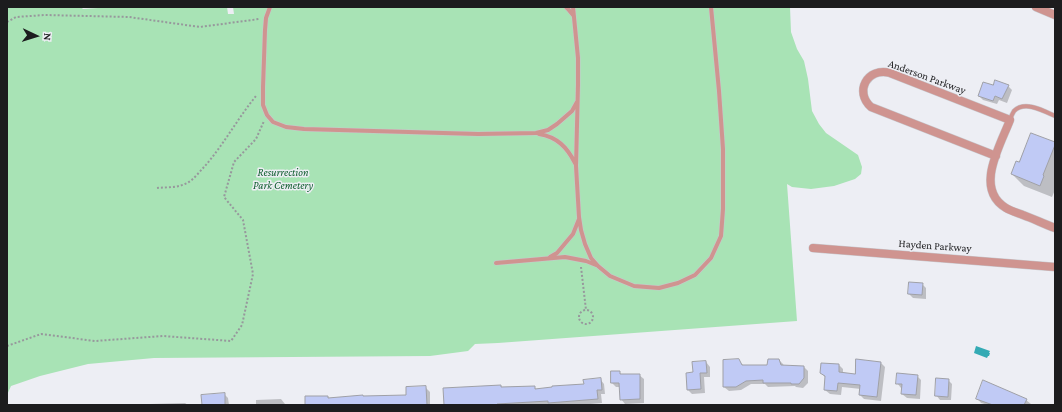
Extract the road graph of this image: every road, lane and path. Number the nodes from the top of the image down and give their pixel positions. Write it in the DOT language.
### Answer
graph roads {
  1 [pos="270,7"];
  2 [pos="566,7"];
  3 [pos="573,7"];
  4 [pos="711,7"];
  5 [pos="1036,7"];
  6 [pos="1055,15"];
  7 [pos="573,16"];
  8 [pos="266,18"];
  9 [pos="7,22"];
  10 [pos="263,87"];
  11 [pos="578,102"];
  12 [pos="267,115"];
  13 [pos="1055,116"];
  14 [pos="1010,120"];
  15 [pos="536,133"];
  16 [pos="996,156"];
  17 [pos="576,166"];
  18 [pos="157,188"];
  19 [pos="579,217"];
  20 [pos="1055,228"];
  21 [pos="7,238"];
  22 [pos="813,248"];
  23 [pos="546,258"];
  24 [pos="581,260"];
  25 [pos="7,262"];
  26 [pos="496,263"];
  27 [pos="598,266"];
  28 [pos="1055,267"];
  29 [pos="586,310"];
  30 [pos="7,346"];
  1 -- 8 [label="lane"];
  2 -- 7 [label="lane"];
  3 -- 7 [label="lane"];
  4 -- 27 [label="lane"];
  5 -- 6 [label="street"];
  7 -- 11 [label="lane"];
  8 -- 9 [label="path"];
  8 -- 10 [label="lane"];
  10 -- 12 [label="lane"];
  10 -- 18 [label="path"];
  11 -- 15 [label="lane"];
  11 -- 17 [label="lane"];
  12 -- 15 [label="lane"];
  12 -- 30 [label="path"];
  13 -- 14 [label="lane"];
  14 -- 16 [label="street"];
  14 -- 16 [label="street, Anderson Parkway"];
  15 -- 17 [label="lane"];
  16 -- 20 [label="street"];
  17 -- 19 [label="lane"];
  19 -- 23 [label="lane"];
  19 -- 27 [label="lane"];
  21 -- 25 [label="path"];
  22 -- 28 [label="street, Hayden Parkway"];
  23 -- 24 [label="lane"];
  23 -- 26 [label="lane"];
  24 -- 27 [label="lane"];
  24 -- 29 [label="path"];
  29 -- 29 [label="path"];
}
